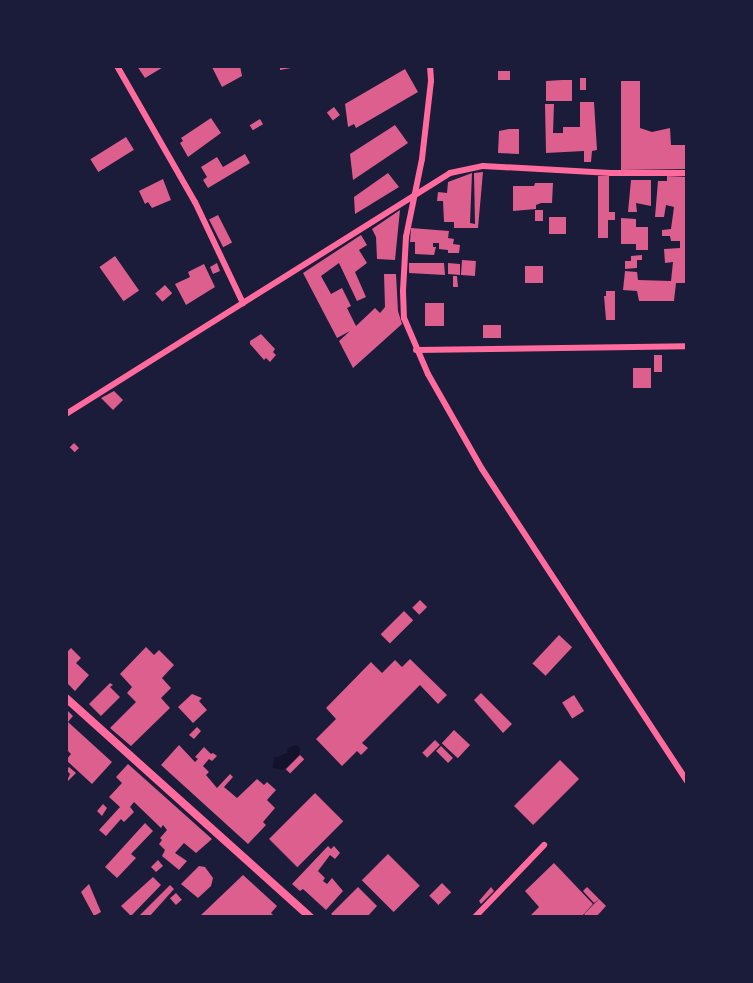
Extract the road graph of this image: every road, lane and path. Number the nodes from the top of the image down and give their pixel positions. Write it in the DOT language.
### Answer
graph roads {
  1 [pos="117,66"];
  2 [pos="430,66"];
  3 [pos="687,173"];
  4 [pos="416,195"];
  5 [pos="243,303"];
  6 [pos="687,346"];
  7 [pos="417,350"];
  8 [pos="66,414"];
  9 [pos="66,698"];
  10 [pos="687,781"];
  11 [pos="544,845"];
  12 [pos="310,917"];
  13 [pos="475,917"];
  1 -- 5 [label="street"];
  2 -- 4 [label="street"];
  3 -- 4 [label="street"];
  4 -- 5 [label="street"];
  4 -- 7 [label="street"];
  5 -- 8 [label="street"];
  6 -- 7 [label="street"];
  7 -- 10 [label="street"];
  9 -- 12 [label="main road"];
  11 -- 13 [label="street"];
}
